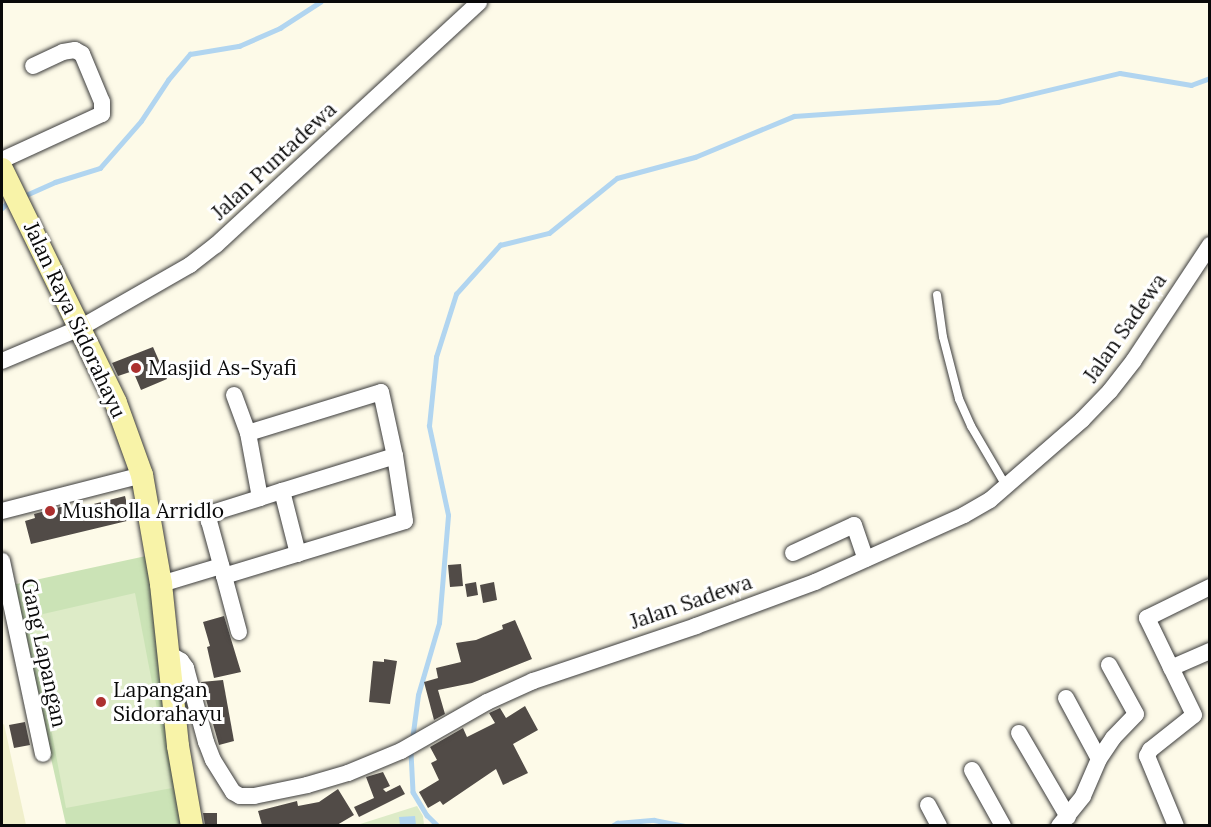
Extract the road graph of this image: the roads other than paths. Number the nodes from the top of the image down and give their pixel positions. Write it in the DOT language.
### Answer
graph roads {
  1 [pos="479,2"];
  2 [pos="33,66"];
  3 [pos="2,160"];
  4 [pos="2,169"];
  5 [pos="1209,245"];
  6 [pos="938,295"];
  7 [pos="80,328"];
  8 [pos="2,361"];
  9 [pos="234,395"];
  10 [pos="248,433"];
  11 [pos="395,456"];
  12 [pos="142,475"];
  13 [pos="1006,486"];
  14 [pos="282,491"];
  15 [pos="260,498"];
  16 [pos="2,511"];
  17 [pos="793,553"];
  18 [pos="298,554"];
  19 [pos="866,559"];
  20 [pos="2,561"];
  21 [pos="222,571"];
  22 [pos="161,584"];
  23 [pos="1209,587"];
  24 [pos="239,632"];
  25 [pos="1209,651"];
  26 [pos="170,654"];
  27 [pos="1108,665"];
  28 [pos="1171,668"];
  29 [pos="1066,698"];
  30 [pos="1019,734"];
  31 [pos="43,754"];
  32 [pos="1099,759"];
  33 [pos="972,770"];
  34 [pos="928,805"];
  35 [pos="1064,821"];
  36 [pos="192,825"];
  37 [pos="939,825"];
  38 [pos="1004,825"];
  39 [pos="1176,825"];
  1 -- 7 [label="street, Jalan Puntadewa"];
  2 -- 3 [label="street"];
  4 -- 7 [label="main road, Jalan Raya Sidorahayu"];
  5 -- 13 [label="street, Jalan Sadewa"];
  6 -- 13 [label="lane"];
  7 -- 8 [label="street, Jalan Puntadewa"];
  7 -- 12 [label="main road, Jalan Raya Sidorahayu"];
  9 -- 10 [label="street"];
  10 -- 11 [label="street"];
  10 -- 15 [label="street"];
  11 -- 14 [label="street"];
  11 -- 18 [label="street"];
  12 -- 16 [label="street"];
  12 -- 22 [label="main road, Jalan Raya Sidorahayu"];
  13 -- 19 [label="street, Jalan Sadewa"];
  14 -- 15 [label="street"];
  14 -- 18 [label="street"];
  15 -- 21 [label="street"];
  17 -- 19 [label="street"];
  18 -- 21 [label="street"];
  19 -- 26 [label="street, Jalan Sadewa"];
  20 -- 31 [label="street, Gang Lapangan"];
  21 -- 22 [label="street"];
  21 -- 24 [label="street"];
  22 -- 26 [label="main road, Jalan Raya Sidorahayu"];
  23 -- 28 [label="street"];
  25 -- 28 [label="street"];
  26 -- 36 [label="main road, Jalan Raya Sidorahayu"];
  27 -- 32 [label="street"];
  28 -- 39 [label="street"];
  29 -- 32 [label="street"];
  30 -- 35 [label="street"];
  32 -- 35 [label="street"];
  33 -- 38 [label="street"];
  34 -- 37 [label="street"];
}
